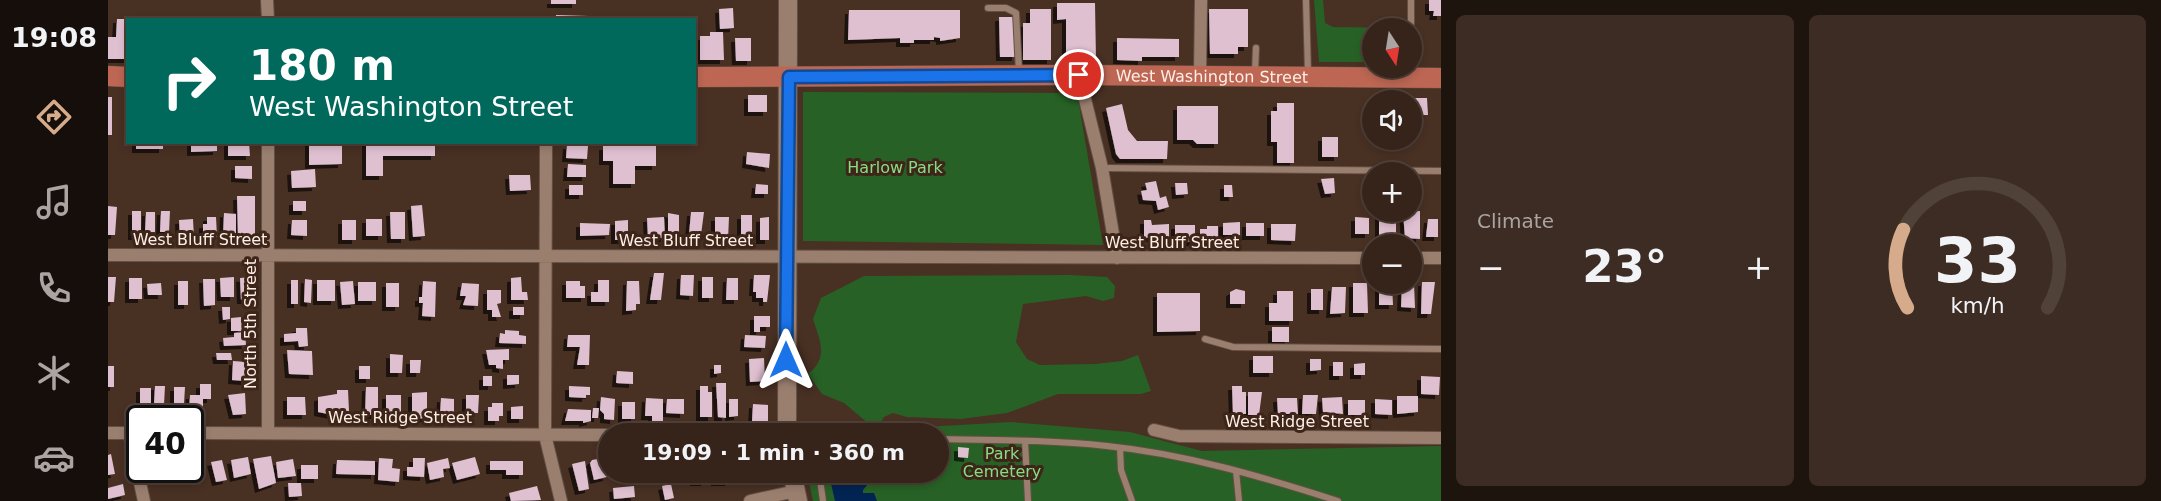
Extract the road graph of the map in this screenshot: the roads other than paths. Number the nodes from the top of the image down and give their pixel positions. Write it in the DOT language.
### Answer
graph roads {
  1 [pos="267,0"];
  2 [pos="788,0"];
  3 [pos="1201,0"];
  4 [pos="1306,0"];
  5 [pos="1411,0"];
  6 [pos="988,8"];
  7 [pos="268,18"];
  8 [pos="1411,18"];
  9 [pos="1256,48"];
  10 [pos="1019,75"];
  11 [pos="1079,75"];
  12 [pos="1362,75"];
  13 [pos="1422,75"];
  14 [pos="108,76"];
  15 [pos="126,76"];
  16 [pos="1200,76"];
  17 [pos="1255,76"];
  18 [pos="696,77"];
  19 [pos="789,77"];
  20 [pos="1308,77"];
  21 [pos="1441,78"];
  22 [pos="268,144"];
  23 [pos="546,144"];
  24 [pos="1102,168"];
  25 [pos="1441,171"];
  26 [pos="108,255"];
  27 [pos="266,255"];
  28 [pos="547,257"];
  29 [pos="785,257"];
  30 [pos="1117,258"];
  31 [pos="1362,258"];
  32 [pos="1422,258"];
  33 [pos="1441,258"];
  34 [pos="1205,339"];
  35 [pos="1441,349"];
  36 [pos="787,423"];
  37 [pos="1154,430"];
  38 [pos="108,433"];
  39 [pos="126,433"];
  40 [pos="204,433"];
  41 [pos="268,433"];
  42 [pos="545,435"];
  43 [pos="598,435"];
  44 [pos="1441,438"];
  45 [pos="949,439"];
  46 [pos="1025,441"];
  47 [pos="1120,448"];
  48 [pos="1236,471"];
  49 [pos="141,483"];
  50 [pos="821,483"];
  51 [pos="797,496"];
  52 [pos="144,501"];
  53 [pos="561,501"];
  54 [pos="750,501"];
  55 [pos="824,501"];
  56 [pos="1028,501"];
  57 [pos="1132,501"];
  58 [pos="1239,501"];
  59 [pos="1338,501"];
  1 -- 7 [label="street"];
  2 -- 19 [label="street"];
  3 -- 16 [label="street"];
  4 -- 20 [label="lane"];
  5 -- 8 [label="lane"];
  6 -- 10 [label="lane"];
  9 -- 17 [label="lane"];
  10 -- 11 [label="main road, West Washington Street"];
  10 -- 19 [label="main road, West Washington Street"];
  11 -- 16 [label="main road, West Washington Street"];
  11 -- 24 [label="street"];
  12 -- 20 [label="main road, West Washington Street"];
  13 -- 21 [label="main road, West Washington Street"];
  14 -- 15 [label="main road"];
  16 -- 17 [label="main road, West Washington Street"];
  17 -- 20 [label="main road, West Washington Street"];
  18 -- 19 [label="main road, West Washington Street"];
  19 -- 29 [label="street"];
  22 -- 27 [label="street, North 5th Street"];
  23 -- 28 [label="street"];
  24 -- 25 [label="lane"];
  24 -- 30 [label="street"];
  26 -- 27 [label="street, West Bluff Street"];
  27 -- 28 [label="street, West Bluff Street"];
  27 -- 41 [label="street, North 5th Street"];
  28 -- 29 [label="street, West Bluff Street"];
  28 -- 42 [label="street"];
  29 -- 30 [label="street, West Bluff Street"];
  29 -- 36 [label="street"];
  30 -- 31 [label="street, West Bluff Street"];
  32 -- 33 [label="street"];
  34 -- 35 [label="lane"];
  37 -- 44 [label="street, West Ridge Street"];
  38 -- 39 [label="street"];
  40 -- 41 [label="street, West Ridge Street"];
  41 -- 42 [label="street, West Ridge Street"];
  42 -- 43 [label="street, West Ridge Street"];
  42 -- 53 [label="street"];
  45 -- 46 [label="lane"];
  46 -- 47 [label="lane"];
  46 -- 56 [label="lane"];
  47 -- 48 [label="lane"];
  47 -- 57 [label="lane"];
  48 -- 58 [label="lane"];
  48 -- 59 [label="lane"];
  49 -- 52 [label="street"];
  50 -- 55 [label="lane"];
  51 -- 54 [label="street"];
}
